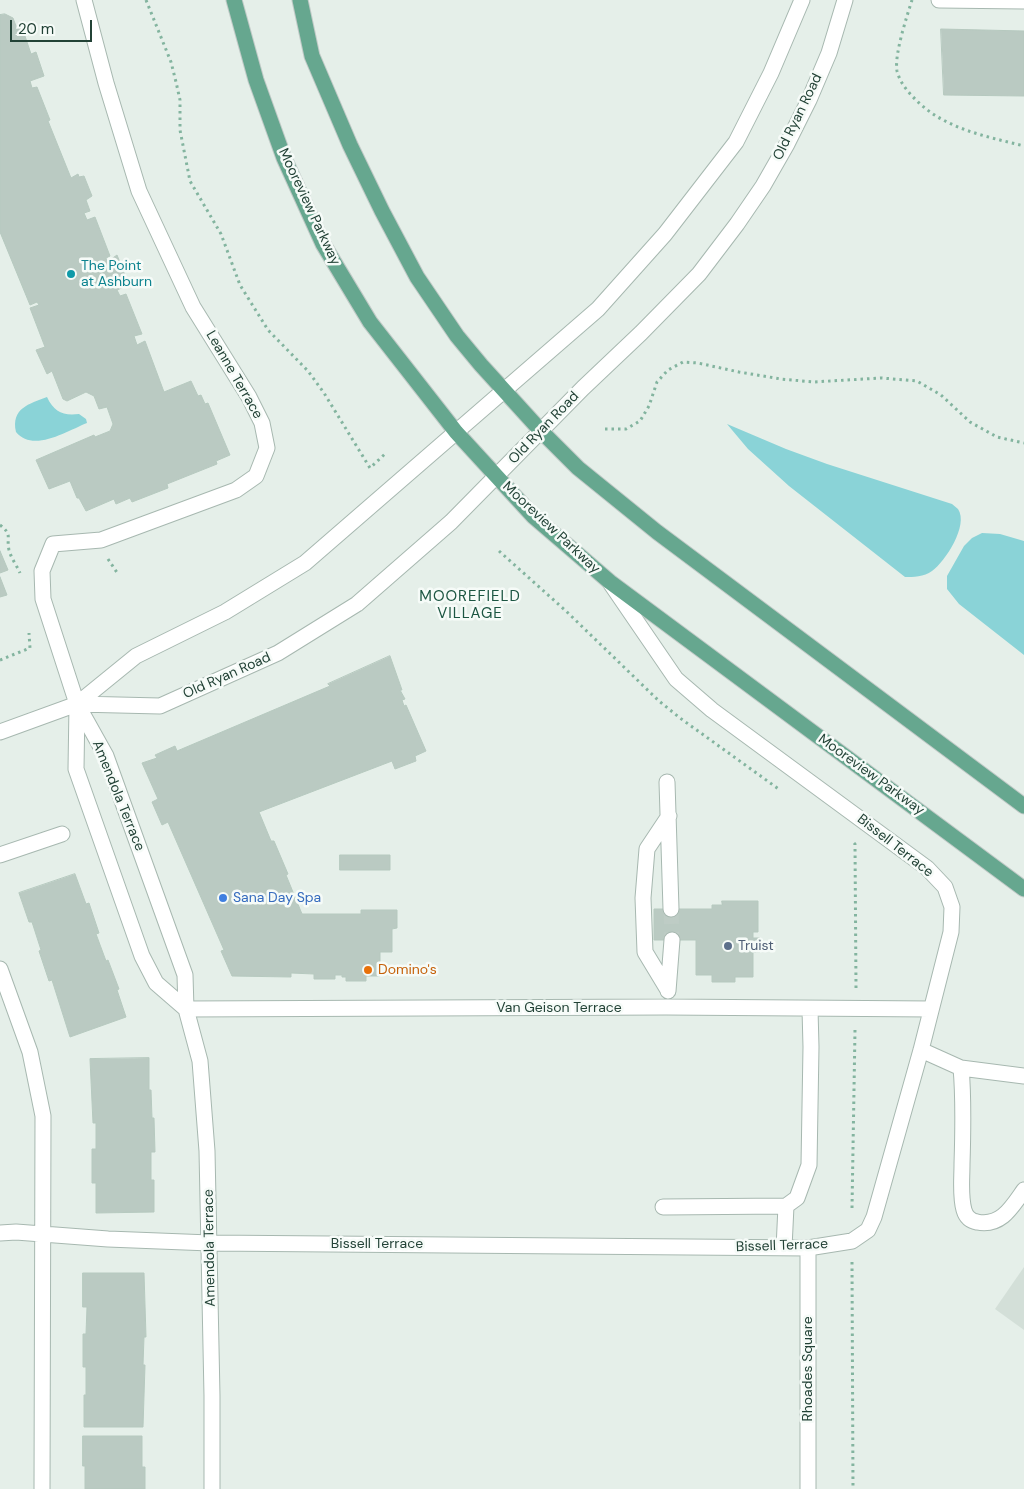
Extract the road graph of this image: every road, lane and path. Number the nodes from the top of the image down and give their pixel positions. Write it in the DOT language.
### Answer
graph roads {
  1 [pos="84,0"];
  2 [pos="146,0"];
  3 [pos="234,0"];
  4 [pos="300,0"];
  5 [pos="802,0"];
  6 [pos="844,0"];
  7 [pos="912,0"];
  8 [pos="940,0"];
  9 [pos="1024,1"];
  10 [pos="1024,146"];
  11 [pos="504,389"];
  12 [pos="605,429"];
  13 [pos="541,431"];
  14 [pos="456,432"];
  15 [pos="1024,444"];
  16 [pos="386,453"];
  17 [pos="496,477"];
  18 [pos="499,551"];
  19 [pos="107,556"];
  20 [pos="118,574"];
  21 [pos="610,582"];
  22 [pos="77,704"];
  23 [pos="0,732"];
  24 [pos="667,782"];
  25 [pos="783,792"];
  26 [pos="1024,806"];
  27 [pos="668,816"];
  28 [pos="62,834"];
  29 [pos="847,838"];
  30 [pos="0,856"];
  31 [pos="1024,889"];
  32 [pos="671,909"];
  33 [pos="672,940"];
  34 [pos="0,969"];
  35 [pos="668,990"];
  36 [pos="666,1007"];
  37 [pos="186,1009"];
  38 [pos="810,1009"];
  39 [pos="856,1009"];
  40 [pos="931,1009"];
  41 [pos="922,1050"];
  42 [pos="960,1068"];
  43 [pos="1024,1076"];
  44 [pos="1024,1190"];
  45 [pos="786,1206"];
  46 [pos="663,1207"];
  47 [pos="0,1233"];
  48 [pos="44,1235"];
  49 [pos="852,1241"];
  50 [pos="210,1243"];
  51 [pos="784,1248"];
  52 [pos="808,1248"];
  53 [pos="42,1489"];
  54 [pos="212,1489"];
  55 [pos="808,1489"];
  56 [pos="853,1489"];
  1 -- 22 [label="street, Leanne Terrace"];
  2 -- 16 [label="path"];
  3 -- 14 [label="main road, Mooreview Parkway"];
  4 -- 11 [label="main road"];
  5 -- 11 [label="street, Old Ryan Road"];
  6 -- 13 [label="street, Old Ryan Road"];
  7 -- 10 [label="path"];
  8 -- 9 [label="street"];
  11 -- 13 [label="main road"];
  11 -- 14 [label="street, Old Ryan Road"];
  12 -- 15 [label="path"];
  13 -- 17 [label="street, Old Ryan Road"];
  13 -- 26 [label="main road"];
  14 -- 17 [label="main road, Mooreview Parkway"];
  14 -- 22 [label="street, Old Ryan Road"];
  17 -- 21 [label="main road, Mooreview Parkway"];
  17 -- 22 [label="street, Old Ryan Road"];
  18 -- 25 [label="path"];
  19 -- 20 [label="path"];
  21 -- 31 [label="main road, Mooreview Parkway"];
  21 -- 40 [label="street, Bissell Terrace"];
  22 -- 23 [label="street, Old Ryan Road"];
  22 -- 37 [label="street, Amendola Terrace"];
  22 -- 37 [label="street, Amendola Terrace"];
  24 -- 27 [label="street"];
  27 -- 32 [label="street"];
  27 -- 35 [label="street"];
  28 -- 30 [label="street"];
  29 -- 39 [label="path"];
  33 -- 35 [label="street"];
  34 -- 48 [label="street"];
  35 -- 36 [label="street"];
  36 -- 37 [label="street, Van Geison Terrace"];
  36 -- 38 [label="street, Van Geison Terrace"];
  37 -- 50 [label="street, Amendola Terrace"];
  38 -- 39 [label="street, Van Geison Terrace"];
  38 -- 45 [label="street"];
  39 -- 40 [label="street, Van Geison Terrace"];
  39 -- 49 [label="path"];
  40 -- 41 [label="street, Bissell Terrace"];
  41 -- 42 [label="street"];
  41 -- 49 [label="street, Bissell Terrace"];
  42 -- 43 [label="street"];
  42 -- 44 [label="street"];
  45 -- 46 [label="street"];
  45 -- 51 [label="street"];
  47 -- 48 [label="street, Bissell Terrace"];
  48 -- 50 [label="street, Bissell Terrace"];
  48 -- 53 [label="street"];
  49 -- 52 [label="street, Bissell Terrace"];
  49 -- 56 [label="path"];
  50 -- 51 [label="street, Bissell Terrace"];
  50 -- 54 [label="street, Amendola Terrace"];
  51 -- 52 [label="street, Bissell Terrace"];
  52 -- 55 [label="street, Rhoades Square"];
}
